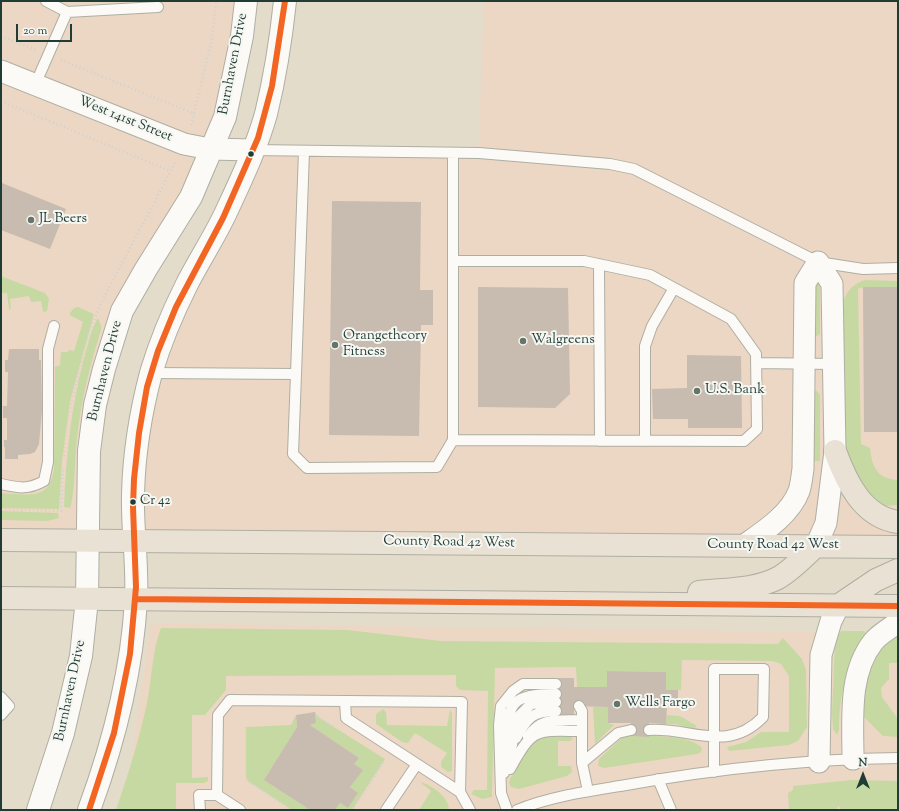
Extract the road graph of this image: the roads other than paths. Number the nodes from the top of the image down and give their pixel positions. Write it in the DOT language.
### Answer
graph roads {
  1 [pos="46,1"];
  2 [pos="246,1"];
  3 [pos="285,1"];
  4 [pos="158,7"];
  5 [pos="67,12"];
  6 [pos="1,71"];
  7 [pos="35,85"];
  8 [pos="210,149"];
  9 [pos="253,150"];
  10 [pos="304,151"];
  11 [pos="453,153"];
  12 [pos="453,261"];
  13 [pos="818,262"];
  14 [pos="599,264"];
  15 [pos="898,268"];
  16 [pos="674,288"];
  17 [pos="54,326"];
  18 [pos="756,363"];
  19 [pos="804,364"];
  20 [pos="834,364"];
  21 [pos="151,373"];
  22 [pos="296,374"];
  23 [pos="453,440"];
  24 [pos="600,441"];
  25 [pos="645,442"];
  26 [pos="835,451"];
  27 [pos="1,484"];
  28 [pos="898,522"];
  29 [pos="1,540"];
  30 [pos="87,540"];
  31 [pos="134,540"];
  32 [pos="742,546"];
  33 [pos="816,546"];
  34 [pos="898,547"];
  35 [pos="898,570"];
  36 [pos="1,598"];
  37 [pos="87,599"];
  38 [pos="136,599"];
  39 [pos="591,603"];
  40 [pos="839,605"];
  41 [pos="898,606"];
  42 [pos="898,622"];
  43 [pos="1,697"];
  44 [pos="345,701"];
  45 [pos="1,715"];
  46 [pos="631,730"];
  47 [pos="649,730"];
  48 [pos="582,731"];
  49 [pos="714,737"];
  50 [pos="517,746"];
  51 [pos="898,758"];
  52 [pos="853,759"];
  53 [pos="819,762"];
  54 [pos="417,764"];
  55 [pos="582,764"];
  56 [pos="714,772"];
  57 [pos="658,779"];
  58 [pos="502,782"];
  59 [pos="588,791"];
  60 [pos="460,792"];
  61 [pos="217,795"];
  62 [pos="38,810"];
  63 [pos="89,810"];
  64 [pos="200,810"];
  65 [pos="240,810"];
  66 [pos="386,810"];
  67 [pos="470,810"];
  68 [pos="507,810"];
  69 [pos="517,810"];
  70 [pos="671,810"];
  1 -- 5 [label="lane"];
  2 -- 8 [label="street, Burnhaven Drive"];
  3 -- 9 [label="street"];
  4 -- 5 [label="lane"];
  5 -- 7 [label="lane"];
  6 -- 7 [label="street, West 141st Street"];
  7 -- 8 [label="street, West 141st Street"];
  8 -- 9 [label="street, West 141st Street"];
  8 -- 30 [label="street, Burnhaven Drive"];
  9 -- 10 [label="lane"];
  9 -- 21 [label="street"];
  10 -- 11 [label="lane"];
  10 -- 22 [label="lane"];
  11 -- 12 [label="lane"];
  11 -- 13 [label="lane"];
  12 -- 14 [label="lane"];
  12 -- 23 [label="lane"];
  13 -- 15 [label="lane"];
  13 -- 19 [label="street"];
  13 -- 20 [label="street"];
  14 -- 16 [label="lane"];
  14 -- 24 [label="lane"];
  16 -- 18 [label="lane"];
  16 -- 25 [label="lane"];
  17 -- 27 [label="lane"];
  18 -- 19 [label="lane"];
  18 -- 25 [label="lane"];
  19 -- 20 [label="lane"];
  19 -- 32 [label="street"];
  20 -- 26 [label="street"];
  21 -- 22 [label="lane"];
  21 -- 31 [label="street"];
  22 -- 23 [label="lane"];
  23 -- 24 [label="lane"];
  24 -- 25 [label="lane"];
  26 -- 28 [label="highway"];
  26 -- 33 [label="street"];
  29 -- 30 [label="highway, County Road 42 West"];
  30 -- 31 [label="highway, County Road 42 West"];
  30 -- 37 [label="street, Burnhaven Drive"];
  31 -- 32 [label="highway, County Road 42 West"];
  31 -- 38 [label="street"];
  32 -- 33 [label="highway, County Road 42 West"];
  33 -- 34 [label="highway, County Road 42 West"];
  33 -- 39 [label="highway"];
  35 -- 40 [label="highway"];
  36 -- 37 [label="highway"];
  37 -- 38 [label="highway"];
  37 -- 62 [label="street, Burnhaven Drive"];
  38 -- 39 [label="highway"];
  38 -- 63 [label="street"];
  39 -- 40 [label="highway"];
  40 -- 41 [label="highway"];
  40 -- 53 [label="street"];
  42 -- 52 [label="street"];
  43 -- 45 [label="lane"];
  44 -- 54 [label="lane"];
  44 -- 60 [label="lane"];
  44 -- 61 [label="lane"];
  46 -- 55 [label="lane"];
  47 -- 49 [label="lane"];
  48 -- 50 [label="lane"];
  48 -- 50 [label="lane"];
  48 -- 55 [label="lane"];
  49 -- 49 [label="lane"];
  49 -- 56 [label="lane"];
  50 -- 58 [label="lane"];
  50 -- 58 [label="lane"];
  51 -- 52 [label="lane"];
  52 -- 53 [label="lane"];
  53 -- 56 [label="lane"];
  54 -- 60 [label="lane"];
  54 -- 66 [label="lane"];
  55 -- 59 [label="lane"];
  56 -- 57 [label="lane"];
  57 -- 59 [label="lane"];
  57 -- 70 [label="lane"];
  58 -- 68 [label="lane"];
  59 -- 69 [label="lane"];
  60 -- 67 [label="lane"];
  61 -- 64 [label="lane"];
  61 -- 65 [label="lane"];
}
